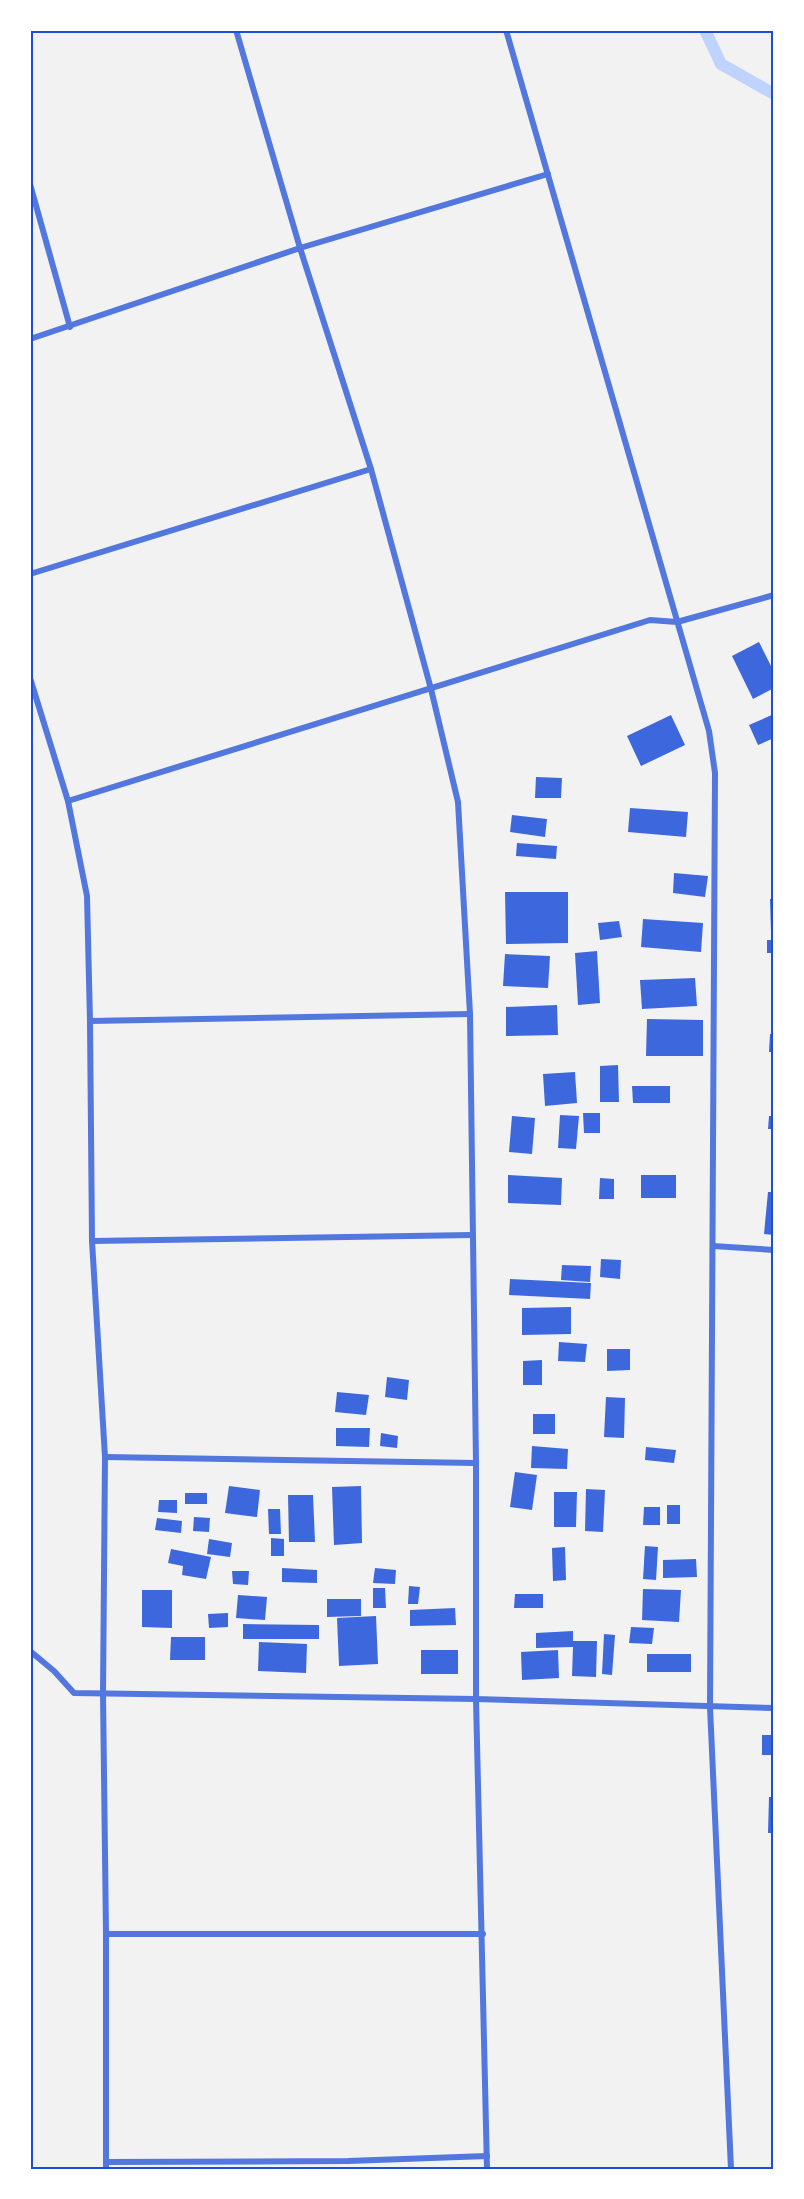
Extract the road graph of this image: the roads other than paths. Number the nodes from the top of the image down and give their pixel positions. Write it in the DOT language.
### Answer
graph roads {
  1 [pos="236,30"];
  2 [pos="506,30"];
  3 [pos="548,174"];
  4 [pos="30,184"];
  5 [pos="300,248"];
  6 [pos="70,327"];
  7 [pos="30,339"];
  8 [pos="371,469"];
  9 [pos="30,574"];
  10 [pos="774,595"];
  11 [pos="677,622"];
  12 [pos="30,678"];
  13 [pos="431,689"];
  14 [pos="68,801"];
  15 [pos="470,1014"];
  16 [pos="90,1021"];
  17 [pos="472,1235"];
  18 [pos="92,1241"];
  19 [pos="713,1246"];
  20 [pos="774,1250"];
  21 [pos="105,1457"];
  22 [pos="476,1463"];
  23 [pos="30,1651"];
  24 [pos="103,1694"];
  25 [pos="476,1699"];
  26 [pos="710,1707"];
  27 [pos="774,1708"];
  28 [pos="106,1934"];
  29 [pos="483,1934"];
  30 [pos="487,2156"];
  31 [pos="348,2161"];
  32 [pos="106,2165"];
  33 [pos="348,2169"];
  34 [pos="487,2169"];
  35 [pos="731,2169"];
  1 -- 5 [label="street"];
  2 -- 3 [label="street"];
  3 -- 5 [label="street"];
  3 -- 11 [label="street"];
  4 -- 6 [label="street"];
  5 -- 6 [label="street"];
  5 -- 8 [label="street"];
  6 -- 7 [label="street"];
  8 -- 9 [label="street"];
  8 -- 13 [label="street"];
  10 -- 11 [label="street"];
  11 -- 13 [label="street"];
  11 -- 19 [label="street"];
  12 -- 14 [label="street"];
  13 -- 14 [label="street"];
  13 -- 15 [label="street"];
  14 -- 16 [label="street"];
  15 -- 16 [label="street"];
  15 -- 17 [label="street"];
  16 -- 18 [label="street"];
  17 -- 18 [label="street"];
  17 -- 22 [label="street"];
  18 -- 21 [label="street"];
  19 -- 20 [label="street"];
  19 -- 26 [label="street"];
  21 -- 22 [label="street"];
  21 -- 24 [label="street"];
  22 -- 25 [label="street"];
  23 -- 24 [label="street"];
  24 -- 25 [label="street"];
  24 -- 28 [label="street"];
  25 -- 26 [label="street"];
  25 -- 29 [label="street"];
  26 -- 27 [label="street"];
  26 -- 35 [label="street"];
  28 -- 29 [label="street"];
  28 -- 32 [label="street"];
  29 -- 30 [label="street"];
  30 -- 31 [label="street"];
  30 -- 34 [label="street"];
  31 -- 32 [label="street"];
  31 -- 33 [label="street"];
}
